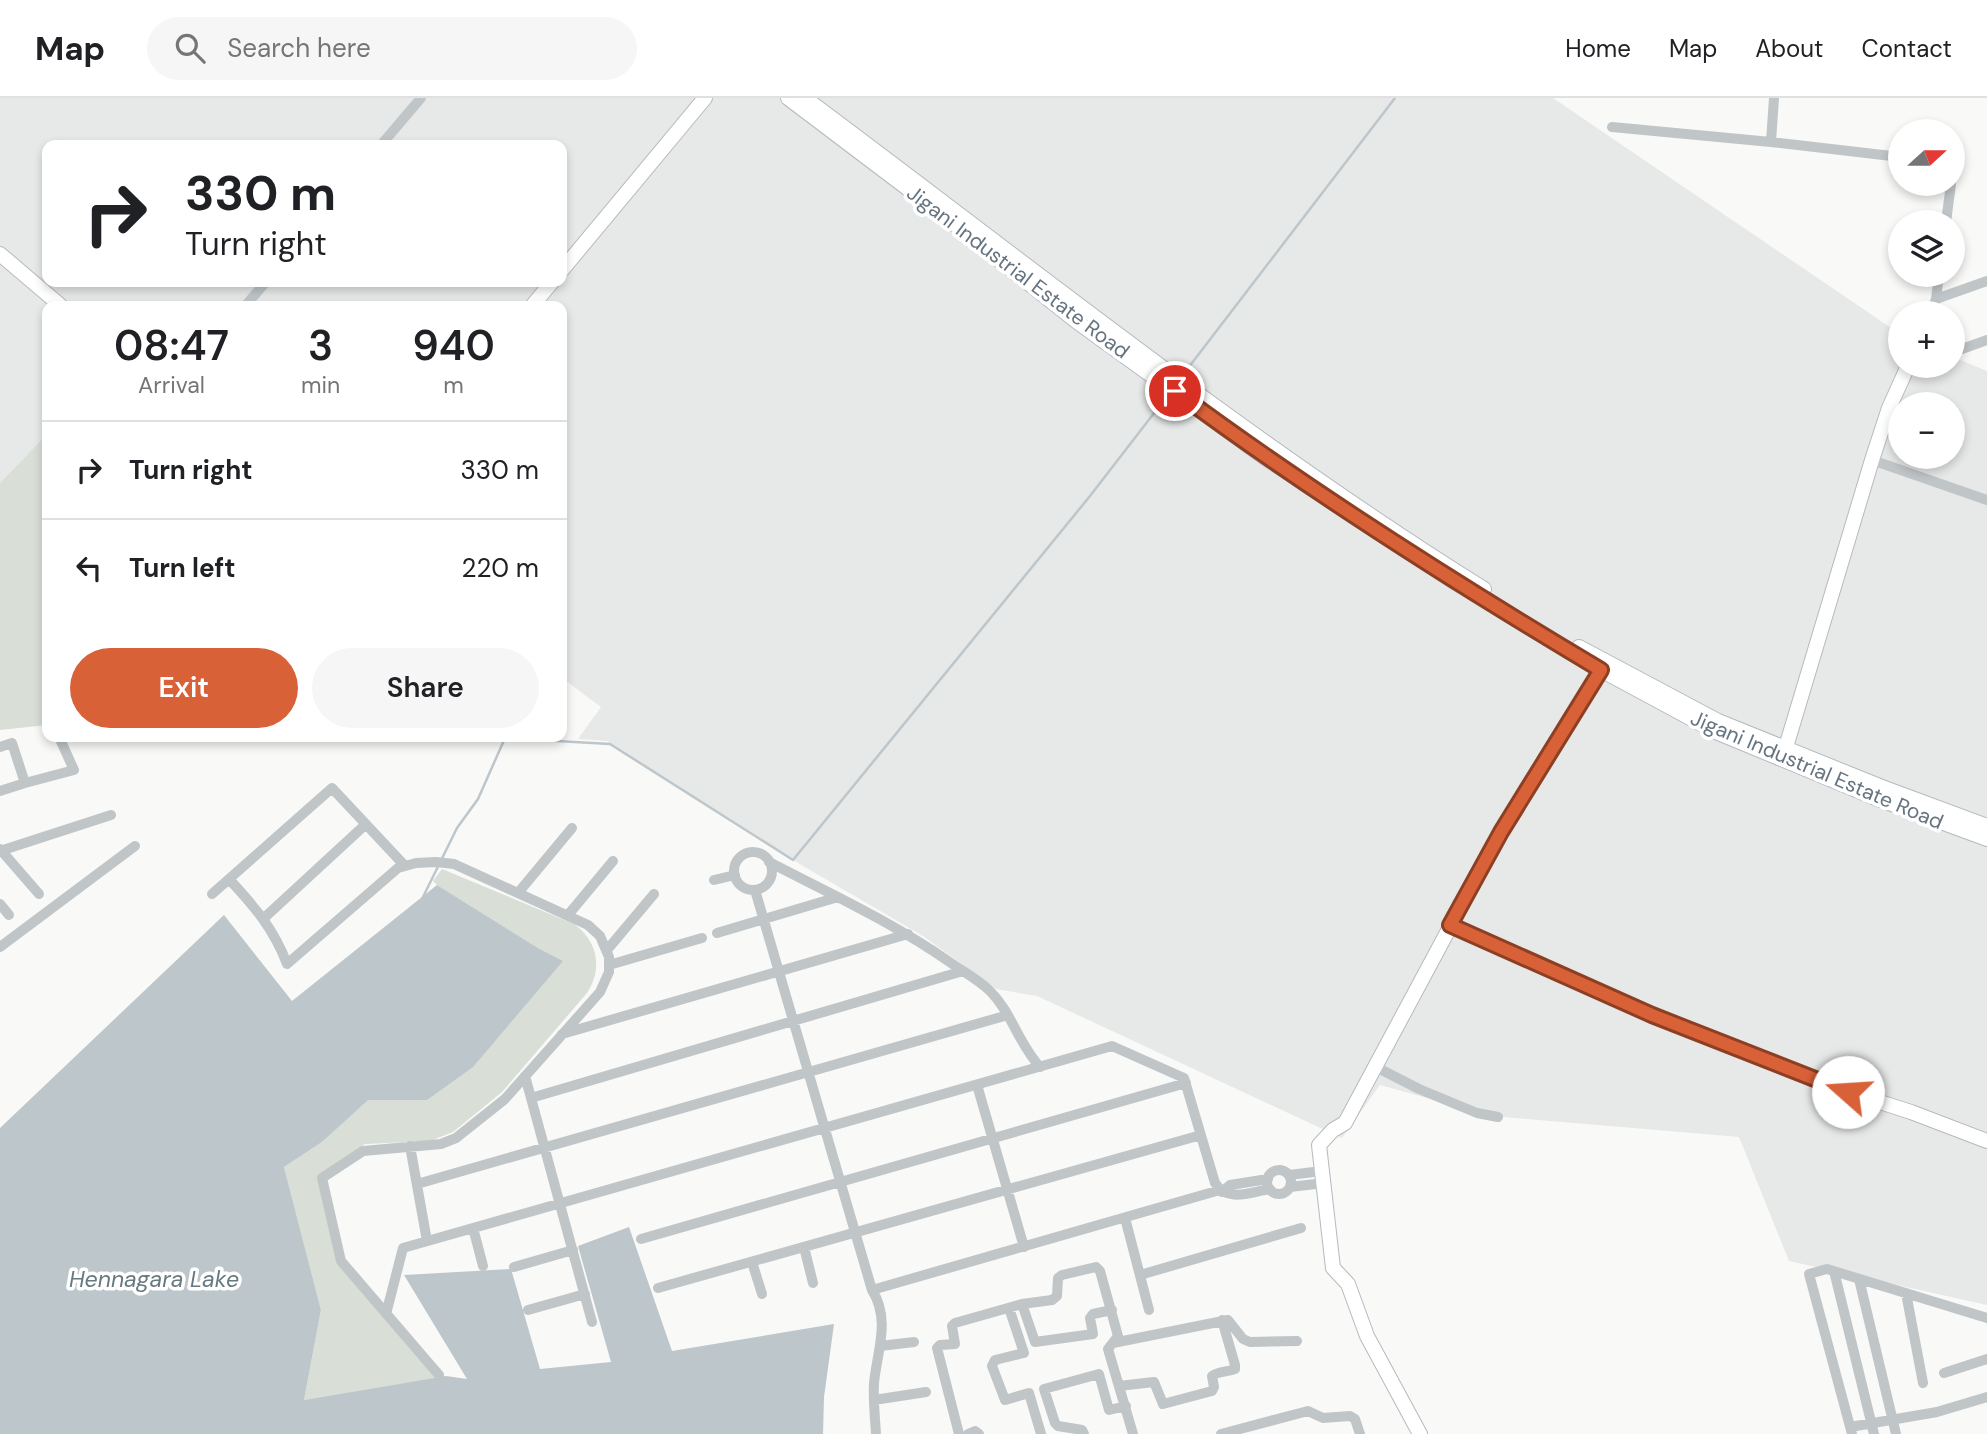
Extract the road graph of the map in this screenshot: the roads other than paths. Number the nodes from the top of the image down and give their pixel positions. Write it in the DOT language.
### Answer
graph roads {
  1 [pos="421,98"];
  2 [pos="705,98"];
  3 [pos="789,98"];
  4 [pos="805,98"];
  5 [pos="1774,98"];
  6 [pos="1612,127"];
  7 [pos="385,140"];
  8 [pos="1771,142"];
  9 [pos="1888,156"];
  10 [pos="0,254"];
  11 [pos="567,264"];
  12 [pos="1987,281"];
  13 [pos="262,287"];
  14 [pos="548,287"];
  15 [pos="1938,287"];
  16 [pos="1936,299"];
  17 [pos="55,301"];
  18 [pos="249,301"];
  19 [pos="535,301"];
  20 [pos="1987,340"];
  21 [pos="1965,348"];
  22 [pos="1903,378"];
  23 [pos="1175,385"];
  24 [pos="1872,460"];
  25 [pos="1987,500"];
  26 [pos="1603,665"];
  27 [pos="61,742"];
  28 [pos="0,747"];
  29 [pos="1784,754"];
  30 [pos="26,783"];
  31 [pos="0,791"];
  32 [pos="111,814"];
  33 [pos="366,824"];
  34 [pos="1987,827"];
  35 [pos="572,828"];
  36 [pos="1987,839"];
  37 [pos="135,846"];
  38 [pos="0,850"];
  39 [pos="613,861"];
  40 [pos="769,862"];
  41 [pos="405,866"];
  42 [pos="734,875"];
  43 [pos="229,879"];
  44 [pos="715,880"];
  45 [pos="755,890"];
  46 [pos="518,893"];
  47 [pos="39,894"];
  48 [pos="212,894"];
  49 [pos="654,894"];
  50 [pos="838,897"];
  51 [pos="0,904"];
  52 [pos="9,915"];
  53 [pos="568,915"];
  54 [pos="263,919"];
  55 [pos="763,919"];
  56 [pos="1450,925"];
  57 [pos="717,933"];
  58 [pos="908,934"];
  59 [pos="702,938"];
  60 [pos="0,947"];
  61 [pos="607,950"];
  62 [pos="609,965"];
  63 [pos="963,971"];
  64 [pos="779,972"];
  65 [pos="1008,1015"];
  66 [pos="793,1021"];
  67 [pos="562,1034"];
  68 [pos="1374,1066"];
  69 [pos="1040,1067"];
  70 [pos="525,1076"];
  71 [pos="1186,1083"];
  72 [pos="977,1085"];
  73 [pos="531,1098"];
  74 [pos="1498,1117"];
  75 [pos="825,1128"];
  76 [pos="1201,1135"];
  77 [pos="993,1138"];
  78 [pos="1987,1142"];
  79 [pos="411,1146"];
  80 [pos="544,1148"];
  81 [pos="1289,1175"];
  82 [pos="1323,1177"];
  83 [pos="841,1182"];
  84 [pos="417,1184"];
  85 [pos="1269,1184"];
  86 [pos="1290,1187"];
  87 [pos="1008,1189"];
  88 [pos="1221,1191"];
  89 [pos="560,1203"];
  90 [pos="1125,1218"];
  91 [pos="473,1228"];
  92 [pos="1301,1228"];
  93 [pos="855,1232"];
  94 [pos="641,1239"];
  95 [pos="428,1241"];
  96 [pos="804,1247"];
  97 [pos="1024,1247"];
  98 [pos="573,1250"];
  99 [pos="752,1262"];
  100 [pos="483,1266"];
  101 [pos="514,1268"];
  102 [pos="1831,1270"];
  103 [pos="1140,1275"];
  104 [pos="1859,1279"];
  105 [pos="813,1283"];
  106 [pos="658,1288"];
  107 [pos="872,1290"];
  108 [pos="1906,1293"];
  109 [pos="585,1294"];
  110 [pos="762,1294"];
  111 [pos="1022,1304"];
  112 [pos="1009,1308"];
  113 [pos="528,1310"];
  114 [pos="1112,1310"];
  115 [pos="1149,1310"];
  116 [pos="386,1314"];
  117 [pos="1987,1318"];
  118 [pos="1222,1320"];
  119 [pos="592,1322"];
  120 [pos="1297,1341"];
  121 [pos="914,1342"];
  122 [pos="1113,1343"];
  123 [pos="880,1346"];
  124 [pos="1987,1359"];
  125 [pos="1944,1373"];
  126 [pos="439,1375"];
  127 [pos="1923,1383"];
  128 [pos="1119,1386"];
  129 [pos="1044,1389"];
  130 [pos="926,1392"];
  131 [pos="1029,1393"];
  132 [pos="1987,1398"];
  133 [pos="874,1400"];
  134 [pos="1126,1406"];
  135 [pos="1892,1418"];
  136 [pos="1871,1422"];
  137 [pos="1851,1430"];
  138 [pos="876,1434"];
  139 [pos="959,1434"];
  140 [pos="968,1434"];
  141 [pos="979,1434"];
  142 [pos="1041,1434"];
  143 [pos="1084,1434"];
  144 [pos="1133,1434"];
  145 [pos="1221,1434"];
  146 [pos="1360,1434"];
  147 [pos="1420,1434"];
  148 [pos="1874,1434"];
  149 [pos="1896,1434"];
  1 -- 7 [label="street"];
  2 -- 11 [label="street"];
  3 -- 23 [label="street, Jigani Industrial Estate Road"];
  4 -- 23 [label="street, Jigani Industrial Estate Road"];
  5 -- 8 [label="street"];
  6 -- 8 [label="street"];
  8 -- 9 [label="street"];
  10 -- 17 [label="street"];
  12 -- 16 [label="street"];
  13 -- 18 [label="street"];
  14 -- 19 [label="street"];
  15 -- 16 [label="street"];
  20 -- 21 [label="street"];
  22 -- 24 [label="street"];
  23 -- 26 [label="street, Jigani Industrial Estate Road"];
  24 -- 25 [label="street"];
  24 -- 29 [label="street"];
  26 -- 29 [label="street, Jigani Industrial Estate Road"];
  26 -- 56 [label="street"];
  27 -- 30 [label="street"];
  28 -- 30 [label="street"];
  29 -- 34 [label="street, Jigani Industrial Estate Road"];
  29 -- 36 [label="street, Jigani Industrial Estate Road"];
  30 -- 31 [label="street"];
  32 -- 38 [label="street"];
  33 -- 41 [label="street"];
  33 -- 43 [label="street"];
  33 -- 54 [label="street"];
  35 -- 46 [label="street"];
  37 -- 60 [label="street"];
  38 -- 47 [label="street"];
  39 -- 53 [label="street"];
  40 -- 42 [label="street"];
  40 -- 45 [label="street"];
  40 -- 50 [label="street"];
  41 -- 46 [label="street"];
  41 -- 54 [label="street"];
  42 -- 44 [label="street"];
  42 -- 45 [label="street"];
  43 -- 48 [label="street"];
  43 -- 54 [label="street"];
  45 -- 55 [label="street"];
  46 -- 53 [label="street"];
  49 -- 61 [label="street"];
  50 -- 55 [label="street"];
  50 -- 58 [label="street"];
  51 -- 52 [label="street"];
  53 -- 61 [label="street"];
  55 -- 57 [label="street"];
  55 -- 64 [label="street"];
  56 -- 68 [label="street"];
  56 -- 78 [label="street"];
  58 -- 63 [label="street"];
  58 -- 64 [label="street"];
  59 -- 62 [label="street"];
  61 -- 62 [label="street"];
  62 -- 67 [label="street"];
  63 -- 65 [label="street"];
  63 -- 66 [label="street"];
  64 -- 66 [label="street"];
  64 -- 67 [label="street"];
  65 -- 69 [label="street"];
  65 -- 80 [label="street"];
  66 -- 73 [label="street"];
  66 -- 75 [label="street"];
  67 -- 70 [label="street"];
  68 -- 74 [label="street"];
  68 -- 82 [label="street"];
  69 -- 71 [label="street"];
  69 -- 72 [label="street"];
  70 -- 73 [label="street"];
  70 -- 79 [label="street"];
  71 -- 76 [label="street"];
  71 -- 77 [label="street"];
  72 -- 75 [label="street"];
  72 -- 77 [label="street"];
  73 -- 80 [label="street"];
  75 -- 83 [label="street"];
  75 -- 89 [label="street"];
  76 -- 87 [label="street"];
  76 -- 88 [label="street"];
  77 -- 83 [label="street"];
  77 -- 87 [label="street"];
  79 -- 84 [label="street"];
  79 -- 126 [label="street"];
  80 -- 84 [label="street"];
  80 -- 89 [label="street"];
  81 -- 82 [label="street"];
  81 -- 85 [label="street"];
  81 -- 86 [label="street"];
  82 -- 86 [label="street"];
  82 -- 147 [label="street"];
  83 -- 93 [label="street"];
  83 -- 94 [label="street"];
  84 -- 95 [label="street"];
  85 -- 86 [label="street"];
  85 -- 88 [label="street"];
  87 -- 93 [label="street"];
  87 -- 97 [label="street"];
  88 -- 90 [label="street"];
  89 -- 91 [label="street"];
  89 -- 98 [label="street"];
  90 -- 97 [label="street"];
  90 -- 103 [label="street"];
  91 -- 95 [label="street"];
  91 -- 100 [label="street"];
  92 -- 103 [label="street"];
  93 -- 96 [label="street"];
  93 -- 107 [label="street"];
  95 -- 116 [label="street"];
  96 -- 99 [label="street"];
  96 -- 105 [label="street"];
  97 -- 107 [label="street"];
  98 -- 101 [label="street"];
  98 -- 109 [label="street"];
  99 -- 106 [label="street"];
  99 -- 110 [label="street"];
  102 -- 104 [label="street"];
  102 -- 136 [label="street"];
  102 -- 137 [label="street"];
  103 -- 115 [label="street"];
  104 -- 108 [label="street"];
  104 -- 135 [label="street"];
  107 -- 123 [label="street"];
  108 -- 117 [label="street"];
  108 -- 127 [label="street"];
  109 -- 113 [label="street"];
  109 -- 119 [label="street"];
  111 -- 112 [label="street"];
  111 -- 114 [label="street"];
  111 -- 114 [label="street"];
  112 -- 131 [label="street"];
  112 -- 139 [label="street"];
  114 -- 122 [label="street"];
  118 -- 120 [label="street"];
  118 -- 122 [label="street"];
  118 -- 128 [label="street"];
  121 -- 123 [label="street"];
  122 -- 128 [label="street"];
  123 -- 133 [label="street"];
  124 -- 125 [label="street"];
  128 -- 134 [label="street"];
  129 -- 131 [label="street"];
  129 -- 134 [label="street"];
  129 -- 143 [label="street"];
  130 -- 133 [label="street"];
  131 -- 142 [label="street"];
  132 -- 135 [label="street"];
  133 -- 138 [label="street"];
  134 -- 144 [label="street"];
  135 -- 136 [label="street"];
  135 -- 149 [label="street"];
  136 -- 137 [label="street"];
  136 -- 148 [label="street"];
  140 -- 141 [label="street"];
  145 -- 146 [label="street"];
}
